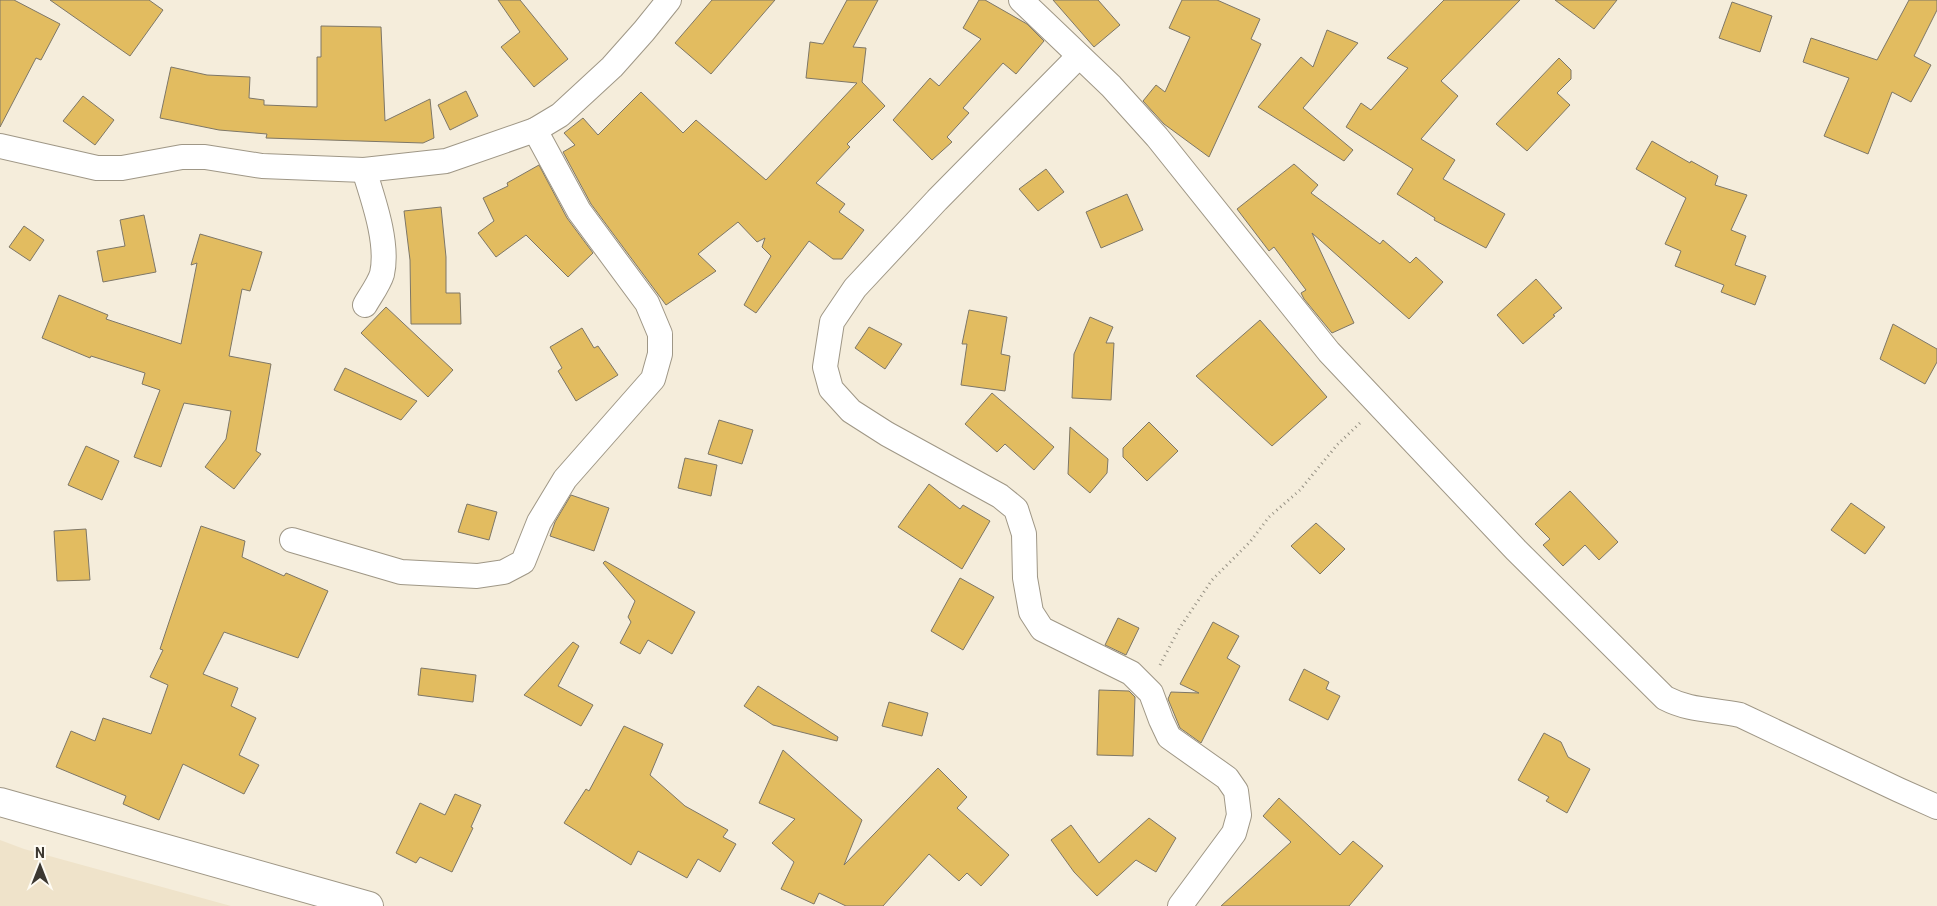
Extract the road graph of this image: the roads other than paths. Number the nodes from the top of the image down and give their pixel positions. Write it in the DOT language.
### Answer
graph roads {
  1 [pos="669,0"];
  2 [pos="1021,0"];
  3 [pos="1080,56"];
  4 [pos="534,130"];
  5 [pos="0,146"];
  6 [pos="364,170"];
  7 [pos="364,305"];
  8 [pos="292,540"];
  9 [pos="0,802"];
  10 [pos="1937,807"];
  11 [pos="369,906"];
  12 [pos="1180,906"];
  1 -- 4 [label="street"];
  2 -- 3 [label="street"];
  3 -- 10 [label="street"];
  3 -- 12 [label="street"];
  4 -- 6 [label="street"];
  4 -- 8 [label="street"];
  5 -- 6 [label="street"];
  6 -- 7 [label="street"];
  9 -- 11 [label="street"];
}
